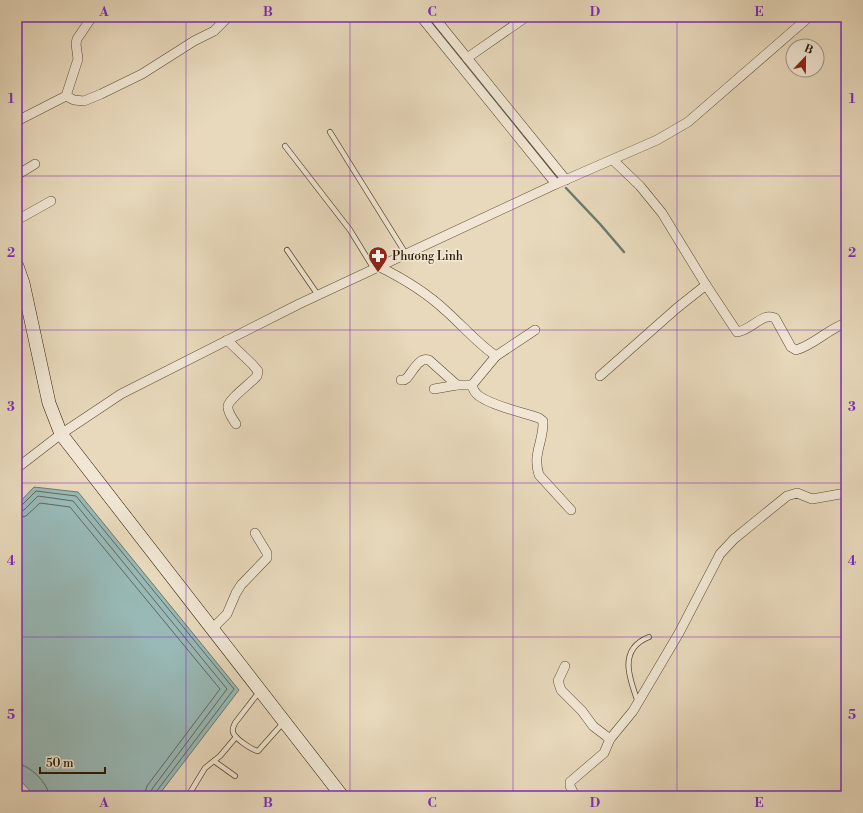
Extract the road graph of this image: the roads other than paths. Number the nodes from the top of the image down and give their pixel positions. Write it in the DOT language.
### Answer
graph roads {
  1 [pos="92,17"];
  2 [pos="228,17"];
  3 [pos="421,17"];
  4 [pos="434,17"];
  5 [pos="526,17"];
  6 [pos="809,17"];
  7 [pos="467,58"];
  8 [pos="66,96"];
  9 [pos="17,121"];
  10 [pos="330,132"];
  11 [pos="285,146"];
  12 [pos="613,160"];
  13 [pos="35,164"];
  14 [pos="17,176"];
  15 [pos="566,180"];
  16 [pos="556,184"];
  17 [pos="51,201"];
  18 [pos="17,220"];
  19 [pos="287,250"];
  20 [pos="406,255"];
  21 [pos="17,266"];
  22 [pos="377,268"];
  23 [pos="706,285"];
  24 [pos="318,295"];
  25 [pos="846,323"];
  26 [pos="535,330"];
  27 [pos="227,340"];
  28 [pos="496,356"];
  29 [pos="600,376"];
  30 [pos="401,380"];
  31 [pos="457,385"];
  32 [pos="472,385"];
  33 [pos="434,389"];
  34 [pos="236,424"];
  35 [pos="61,434"];
  36 [pos="17,468"];
  37 [pos="846,493"];
  38 [pos="571,510"];
  39 [pos="254,534"];
  40 [pos="212,629"];
  41 [pos="649,637"];
  42 [pos="565,666"];
  43 [pos="260,691"];
  44 [pos="638,702"];
  45 [pos="284,722"];
  46 [pos="236,737"];
  47 [pos="610,738"];
  48 [pos="214,762"];
  49 [pos="235,776"];
  50 [pos="190,795"];
  51 [pos="342,796"];
  52 [pos="576,796"];
  1 -- 8 [label="street"];
  2 -- 8 [label="street"];
  3 -- 16 [label="street"];
  4 -- 7 [label="street"];
  5 -- 7 [label="street"];
  6 -- 12 [label="street"];
  7 -- 15 [label="street"];
  8 -- 9 [label="street"];
  10 -- 20 [label="lane"];
  11 -- 22 [label="lane"];
  12 -- 15 [label="street"];
  12 -- 23 [label="street"];
  13 -- 14 [label="street"];
  15 -- 16 [label="street"];
  16 -- 20 [label="street"];
  17 -- 18 [label="street"];
  19 -- 24 [label="lane"];
  20 -- 22 [label="street"];
  21 -- 35 [label="street"];
  22 -- 24 [label="street"];
  22 -- 28 [label="street"];
  23 -- 25 [label="street"];
  23 -- 29 [label="street"];
  24 -- 27 [label="street"];
  26 -- 28 [label="street"];
  27 -- 34 [label="street"];
  27 -- 35 [label="street"];
  28 -- 32 [label="street"];
  30 -- 31 [label="street"];
  31 -- 32 [label="street"];
  31 -- 33 [label="street"];
  32 -- 38 [label="street"];
  35 -- 36 [label="street"];
  35 -- 40 [label="street"];
  37 -- 44 [label="street"];
  39 -- 40 [label="street"];
  40 -- 43 [label="street"];
  41 -- 44 [label="lane"];
  42 -- 47 [label="street"];
  43 -- 45 [label="street"];
  43 -- 46 [label="lane"];
  44 -- 47 [label="street"];
  45 -- 46 [label="lane"];
  45 -- 51 [label="street"];
  46 -- 48 [label="lane"];
  47 -- 52 [label="street"];
  48 -- 49 [label="lane"];
  48 -- 50 [label="lane"];
}
